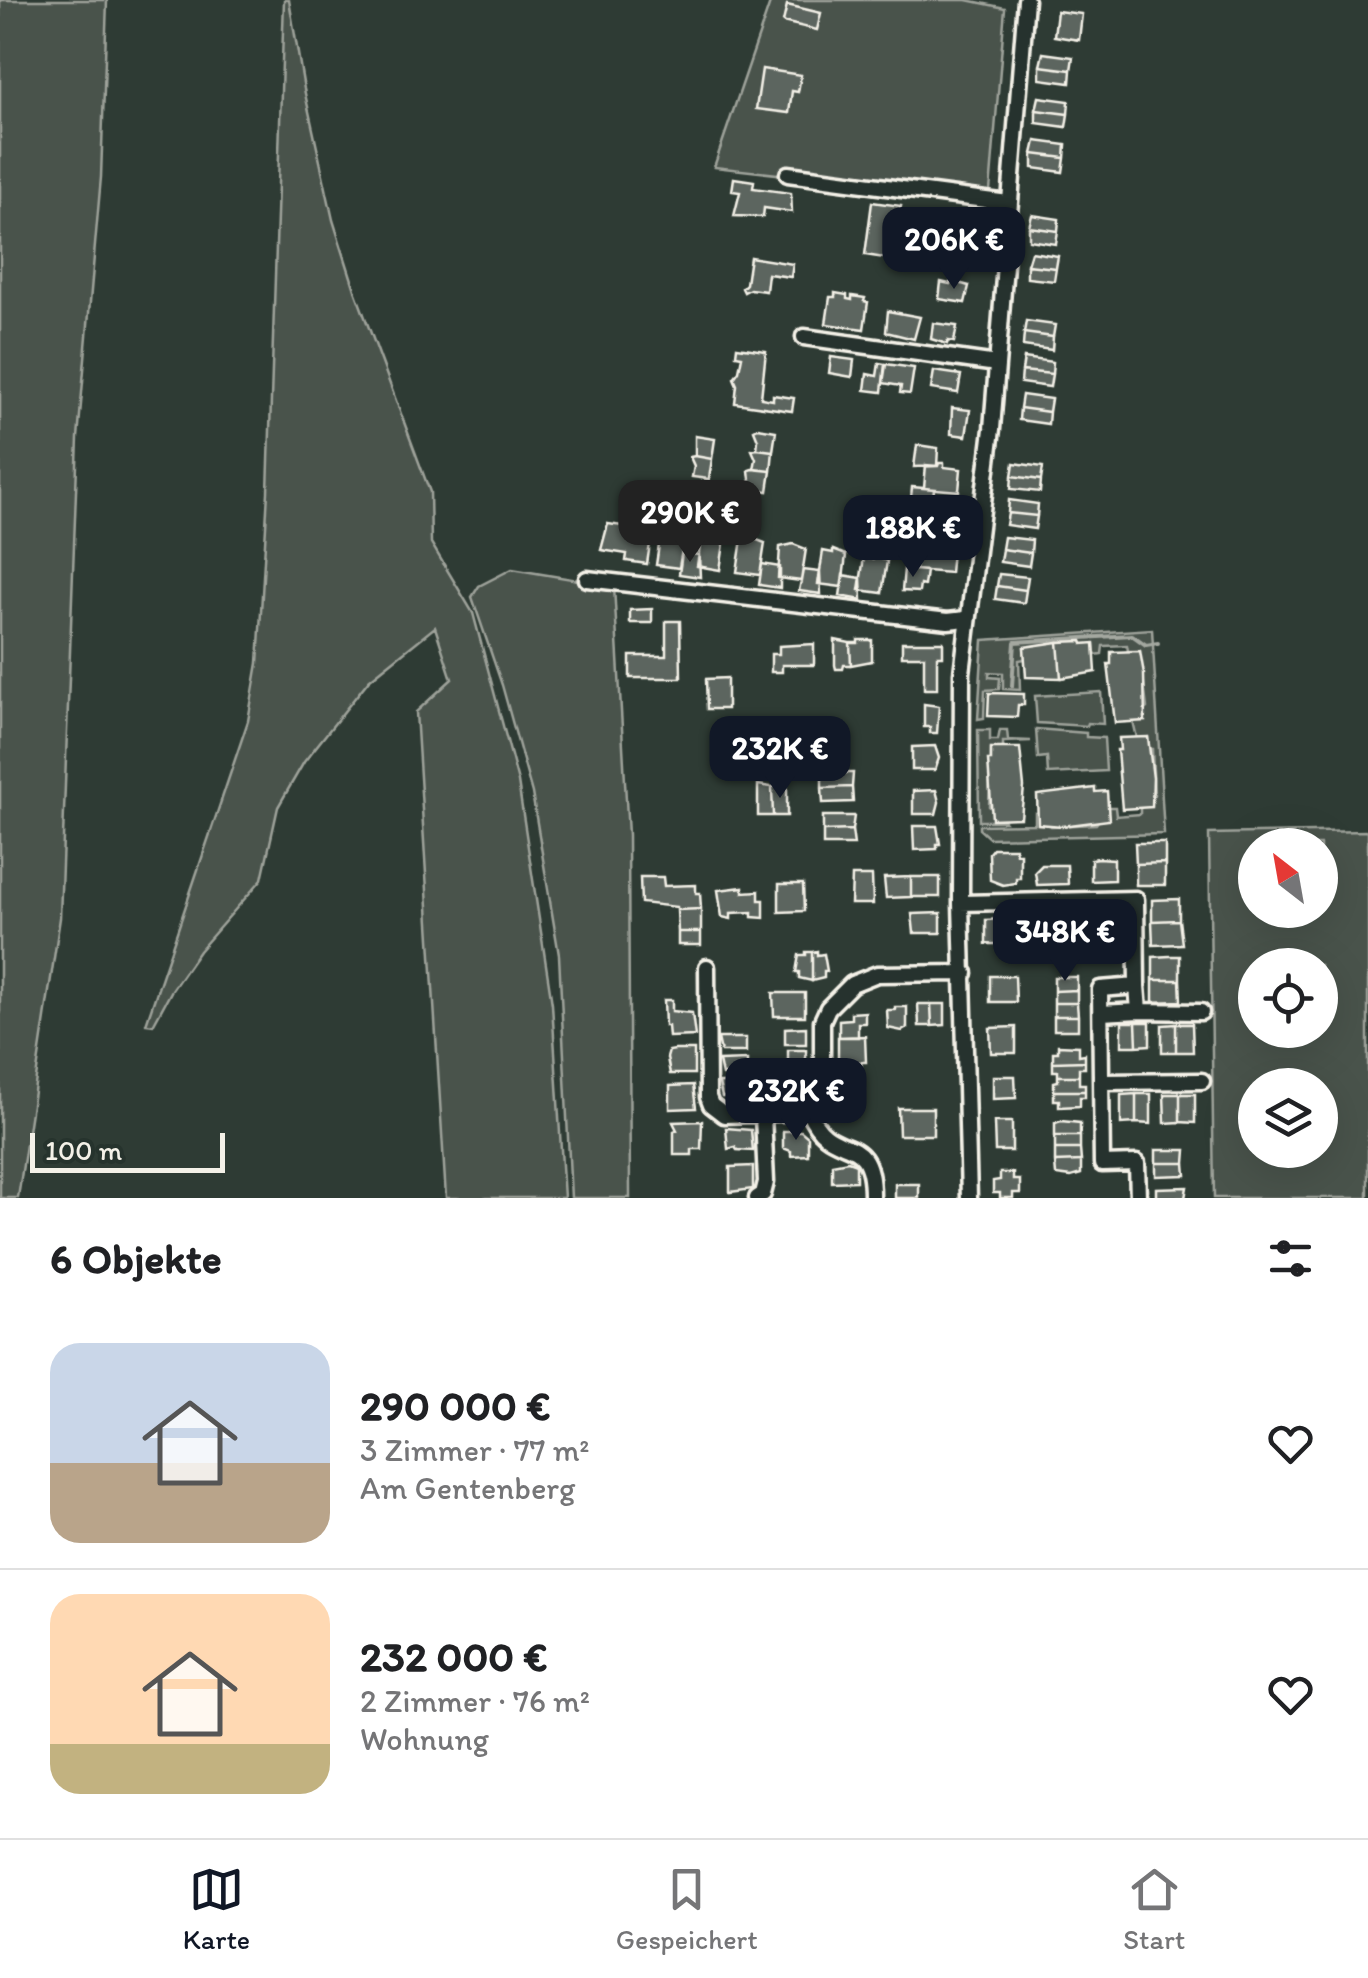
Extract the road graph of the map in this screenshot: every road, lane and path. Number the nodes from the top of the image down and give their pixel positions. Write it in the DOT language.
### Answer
graph roads {
  1 [pos="1026,0"];
  2 [pos="788,174"];
  3 [pos="1008,203"];
  4 [pos="804,337"];
  5 [pos="997,364"];
  6 [pos="588,580"];
  7 [pos="966,619"];
  8 [pos="962,903"];
  9 [pos="707,967"];
  10 [pos="965,973"];
  11 [pos="1138,986"];
  12 [pos="1139,1010"];
  13 [pos="1200,1012"];
  14 [pos="1101,1013"];
  15 [pos="1202,1081"];
  16 [pos="1102,1082"];
  17 [pos="809,1112"];
  18 [pos="763,1115"];
  19 [pos="757,1198"];
  20 [pos="872,1198"];
  21 [pos="969,1198"];
  22 [pos="1138,1198"];
  1 -- 3 [label="street"];
  2 -- 3 [label="street"];
  3 -- 5 [label="street"];
  4 -- 5 [label="street"];
  5 -- 7 [label="street"];
  6 -- 7 [label="street"];
  7 -- 8 [label="street"];
  8 -- 10 [label="street"];
  8 -- 11 [label="street"];
  9 -- 18 [label="street"];
  10 -- 17 [label="street"];
  10 -- 21 [label="street"];
  11 -- 12 [label="street"];
  11 -- 14 [label="street"];
  12 -- 13 [label="street"];
  12 -- 14 [label="street"];
  14 -- 16 [label="street"];
  15 -- 16 [label="street"];
  16 -- 22 [label="street"];
  17 -- 18 [label="street"];
  17 -- 20 [label="street"];
  18 -- 19 [label="street"];
}
